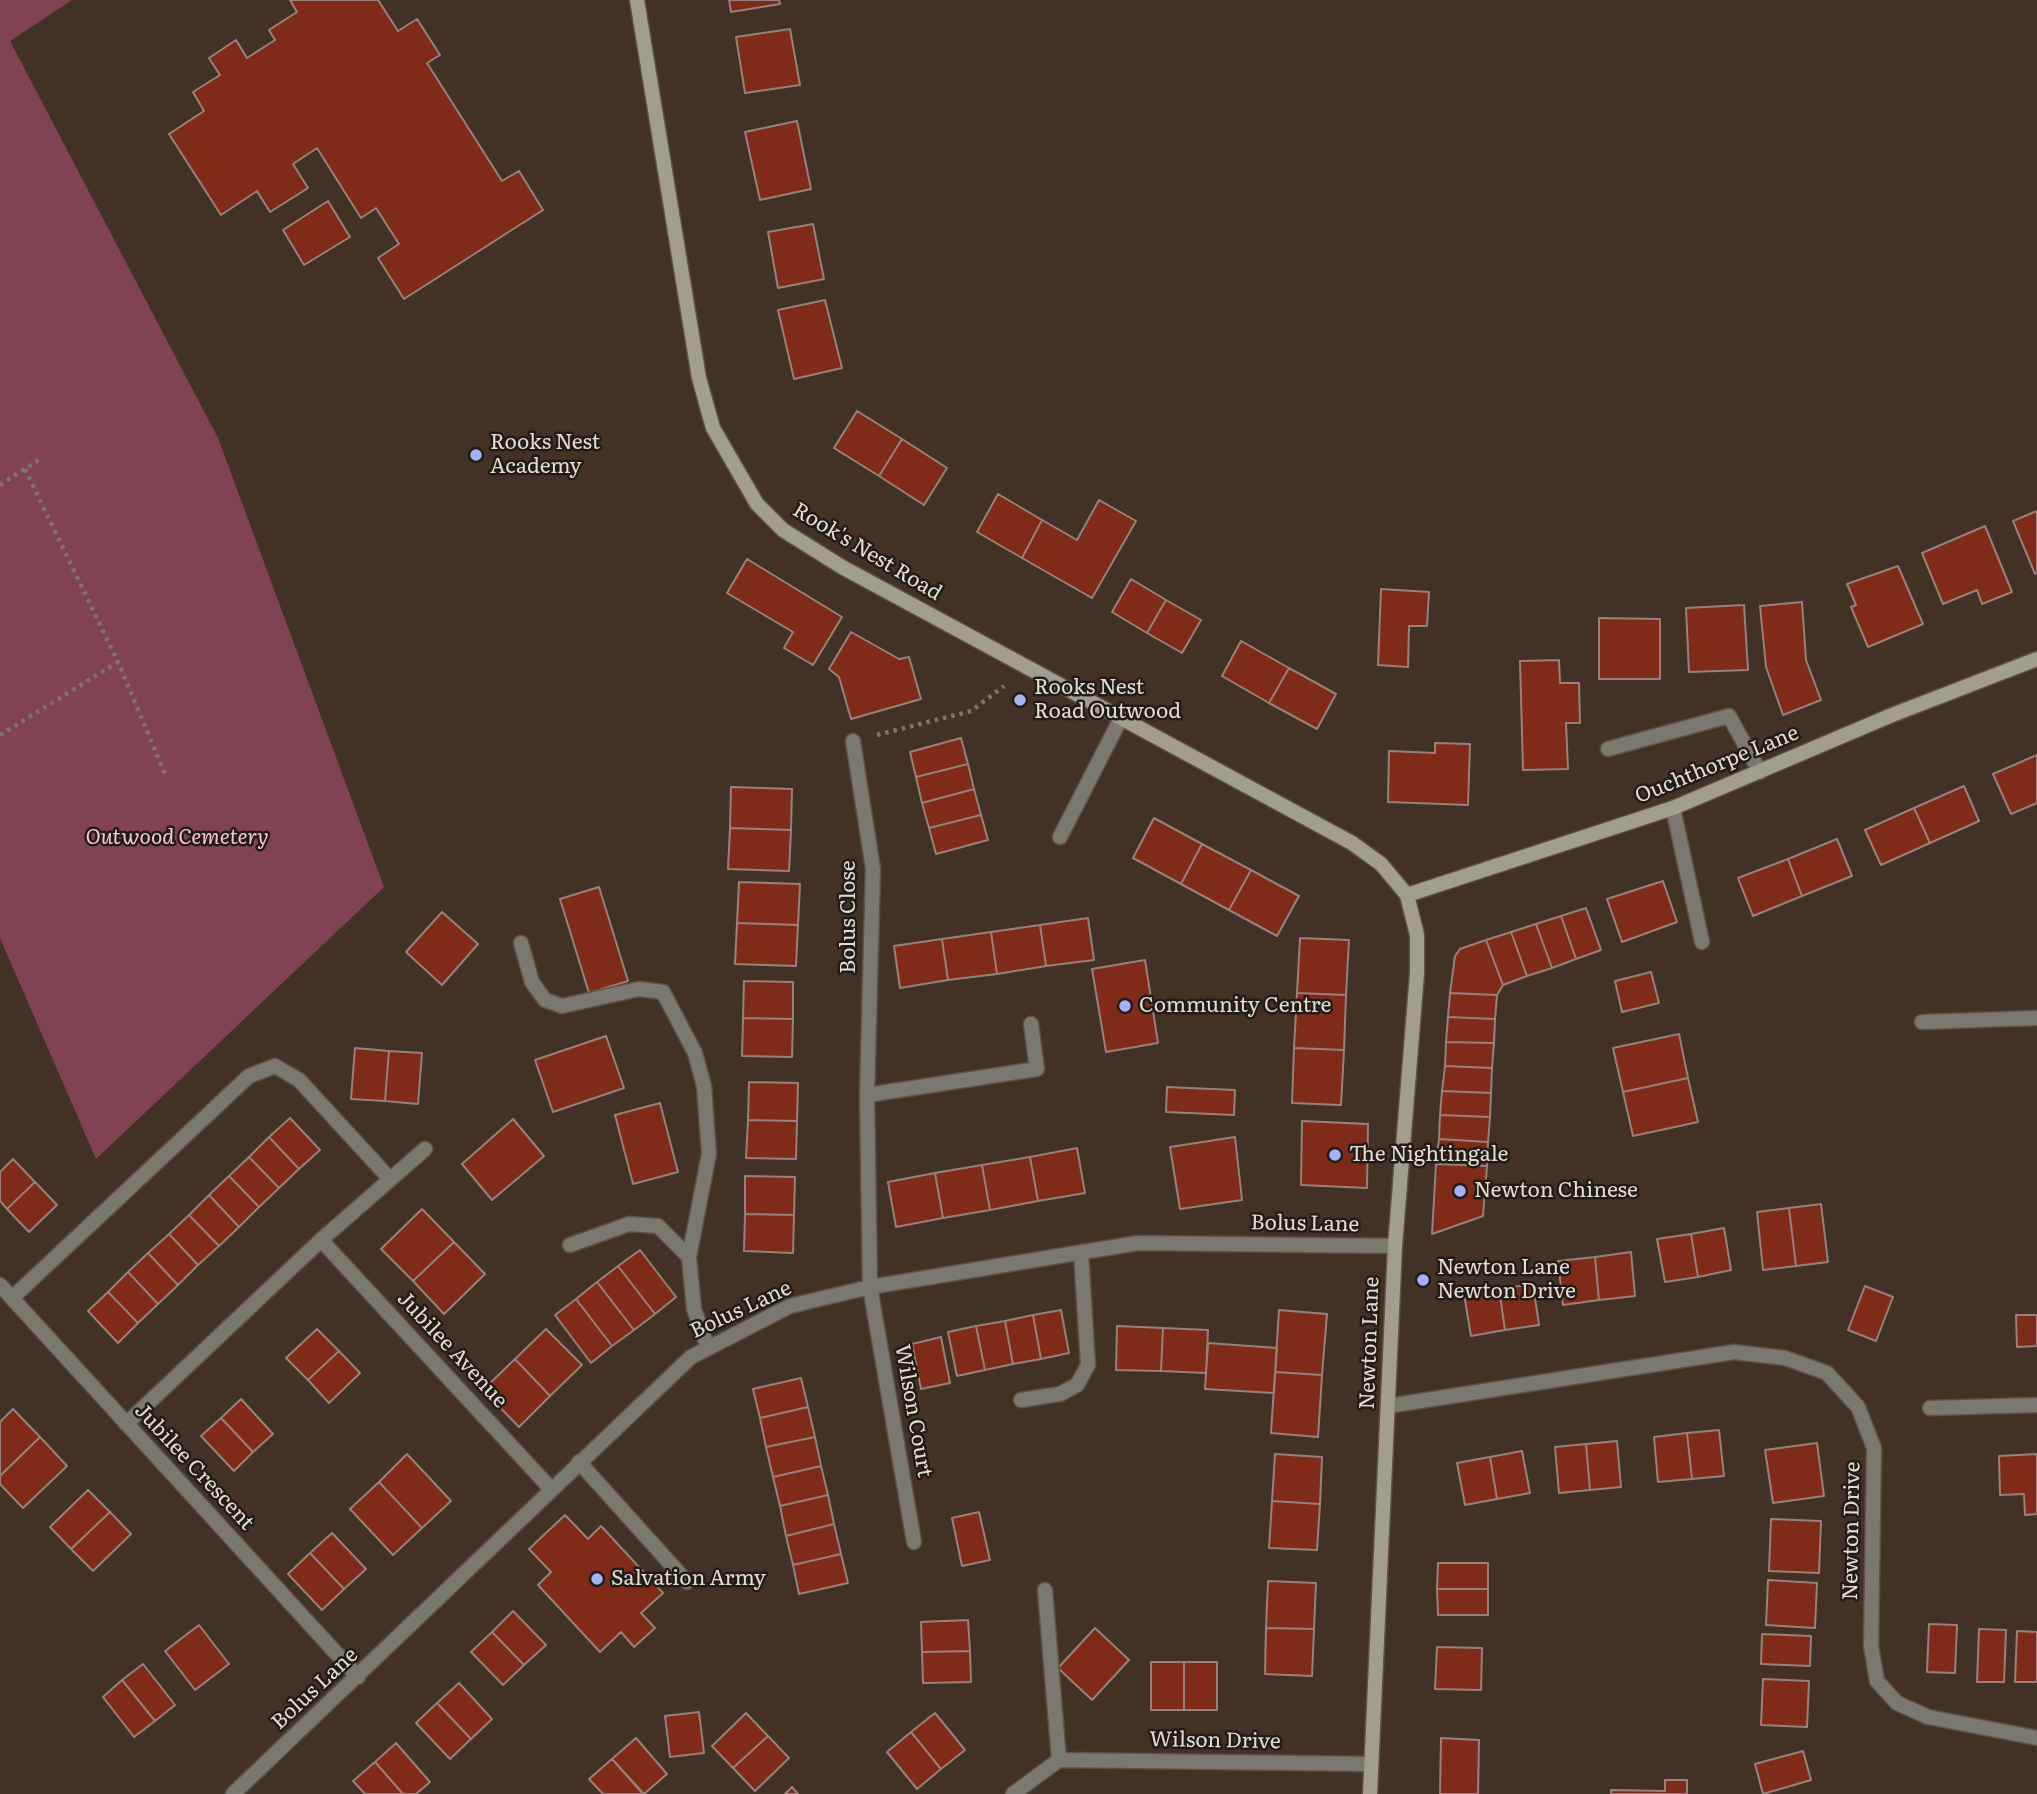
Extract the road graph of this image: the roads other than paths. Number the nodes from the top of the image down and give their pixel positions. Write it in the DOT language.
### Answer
graph roads {
  1 [pos="637,0"];
  2 [pos="2037,659"];
  3 [pos="1121,718"];
  4 [pos="853,741"];
  5 [pos="1608,749"];
  6 [pos="1760,772"];
  7 [pos="1673,808"];
  8 [pos="1060,837"];
  9 [pos="1407,895"];
  10 [pos="1702,942"];
  11 [pos="522,943"];
  12 [pos="2037,1018"];
  13 [pos="1922,1022"];
  14 [pos="1031,1024"];
  15 [pos="867,1095"];
  16 [pos="425,1149"];
  17 [pos="390,1179"];
  18 [pos="321,1240"];
  19 [pos="570,1245"];
  20 [pos="1395,1246"];
  21 [pos="1081,1252"];
  22 [pos="689,1257"];
  23 [pos="0,1285"];
  24 [pos="870,1287"];
  25 [pos="12,1298"];
  26 [pos="708,1348"];
  27 [pos="1021,1400"];
  28 [pos="2037,1405"];
  29 [pos="1388,1406"];
  30 [pos="1930,1408"];
  31 [pos="126,1424"];
  32 [pos="579,1462"];
  33 [pos="551,1489"];
  34 [pos="914,1542"];
  35 [pos="687,1582"];
  36 [pos="1045,1590"];
  37 [pos="358,1677"];
  38 [pos="2037,1738"];
  39 [pos="1059,1760"];
  40 [pos="1371,1764"];
  41 [pos="233,1794"];
  42 [pos="1013,1794"];
  43 [pos="1370,1794"];
  1 -- 3 [label="street, Rook's Nest Road"];
  2 -- 6 [label="street, Ouchthorpe Lane"];
  3 -- 8 [label="street"];
  3 -- 9 [label="street, Rook's Nest Road"];
  4 -- 15 [label="street, Bolus Close"];
  5 -- 6 [label="street"];
  6 -- 7 [label="street, Ouchthorpe Lane"];
  7 -- 9 [label="street, Ouchthorpe Lane"];
  7 -- 10 [label="street"];
  9 -- 20 [label="street, Newton Lane"];
  11 -- 22 [label="street"];
  12 -- 13 [label="street"];
  14 -- 15 [label="street"];
  15 -- 24 [label="street, Bolus Close"];
  16 -- 17 [label="street"];
  17 -- 18 [label="street"];
  17 -- 25 [label="street"];
  18 -- 31 [label="street"];
  18 -- 33 [label="street, Jubilee Avenue"];
  19 -- 22 [label="street"];
  20 -- 21 [label="street, Bolus Lane"];
  20 -- 29 [label="street, Newton Lane"];
  21 -- 24 [label="street, Bolus Lane"];
  21 -- 27 [label="street"];
  22 -- 26 [label="street"];
  23 -- 25 [label="street, Jubilee Crescent"];
  24 -- 26 [label="street, Bolus Lane"];
  24 -- 34 [label="street, Wilson Court"];
  25 -- 31 [label="street, Jubilee Crescent"];
  26 -- 32 [label="street, Bolus Lane"];
  28 -- 30 [label="street"];
  29 -- 38 [label="street, Newton Drive"];
  29 -- 40 [label="street, Newton Lane"];
  31 -- 37 [label="street, Jubilee Crescent"];
  32 -- 33 [label="street, Bolus Lane"];
  32 -- 35 [label="street"];
  33 -- 37 [label="street, Bolus Lane"];
  36 -- 39 [label="street"];
  37 -- 41 [label="street, Bolus Lane"];
  39 -- 40 [label="street, Wilson Drive"];
  39 -- 42 [label="street"];
  40 -- 43 [label="street, Newton Lane"];
}
